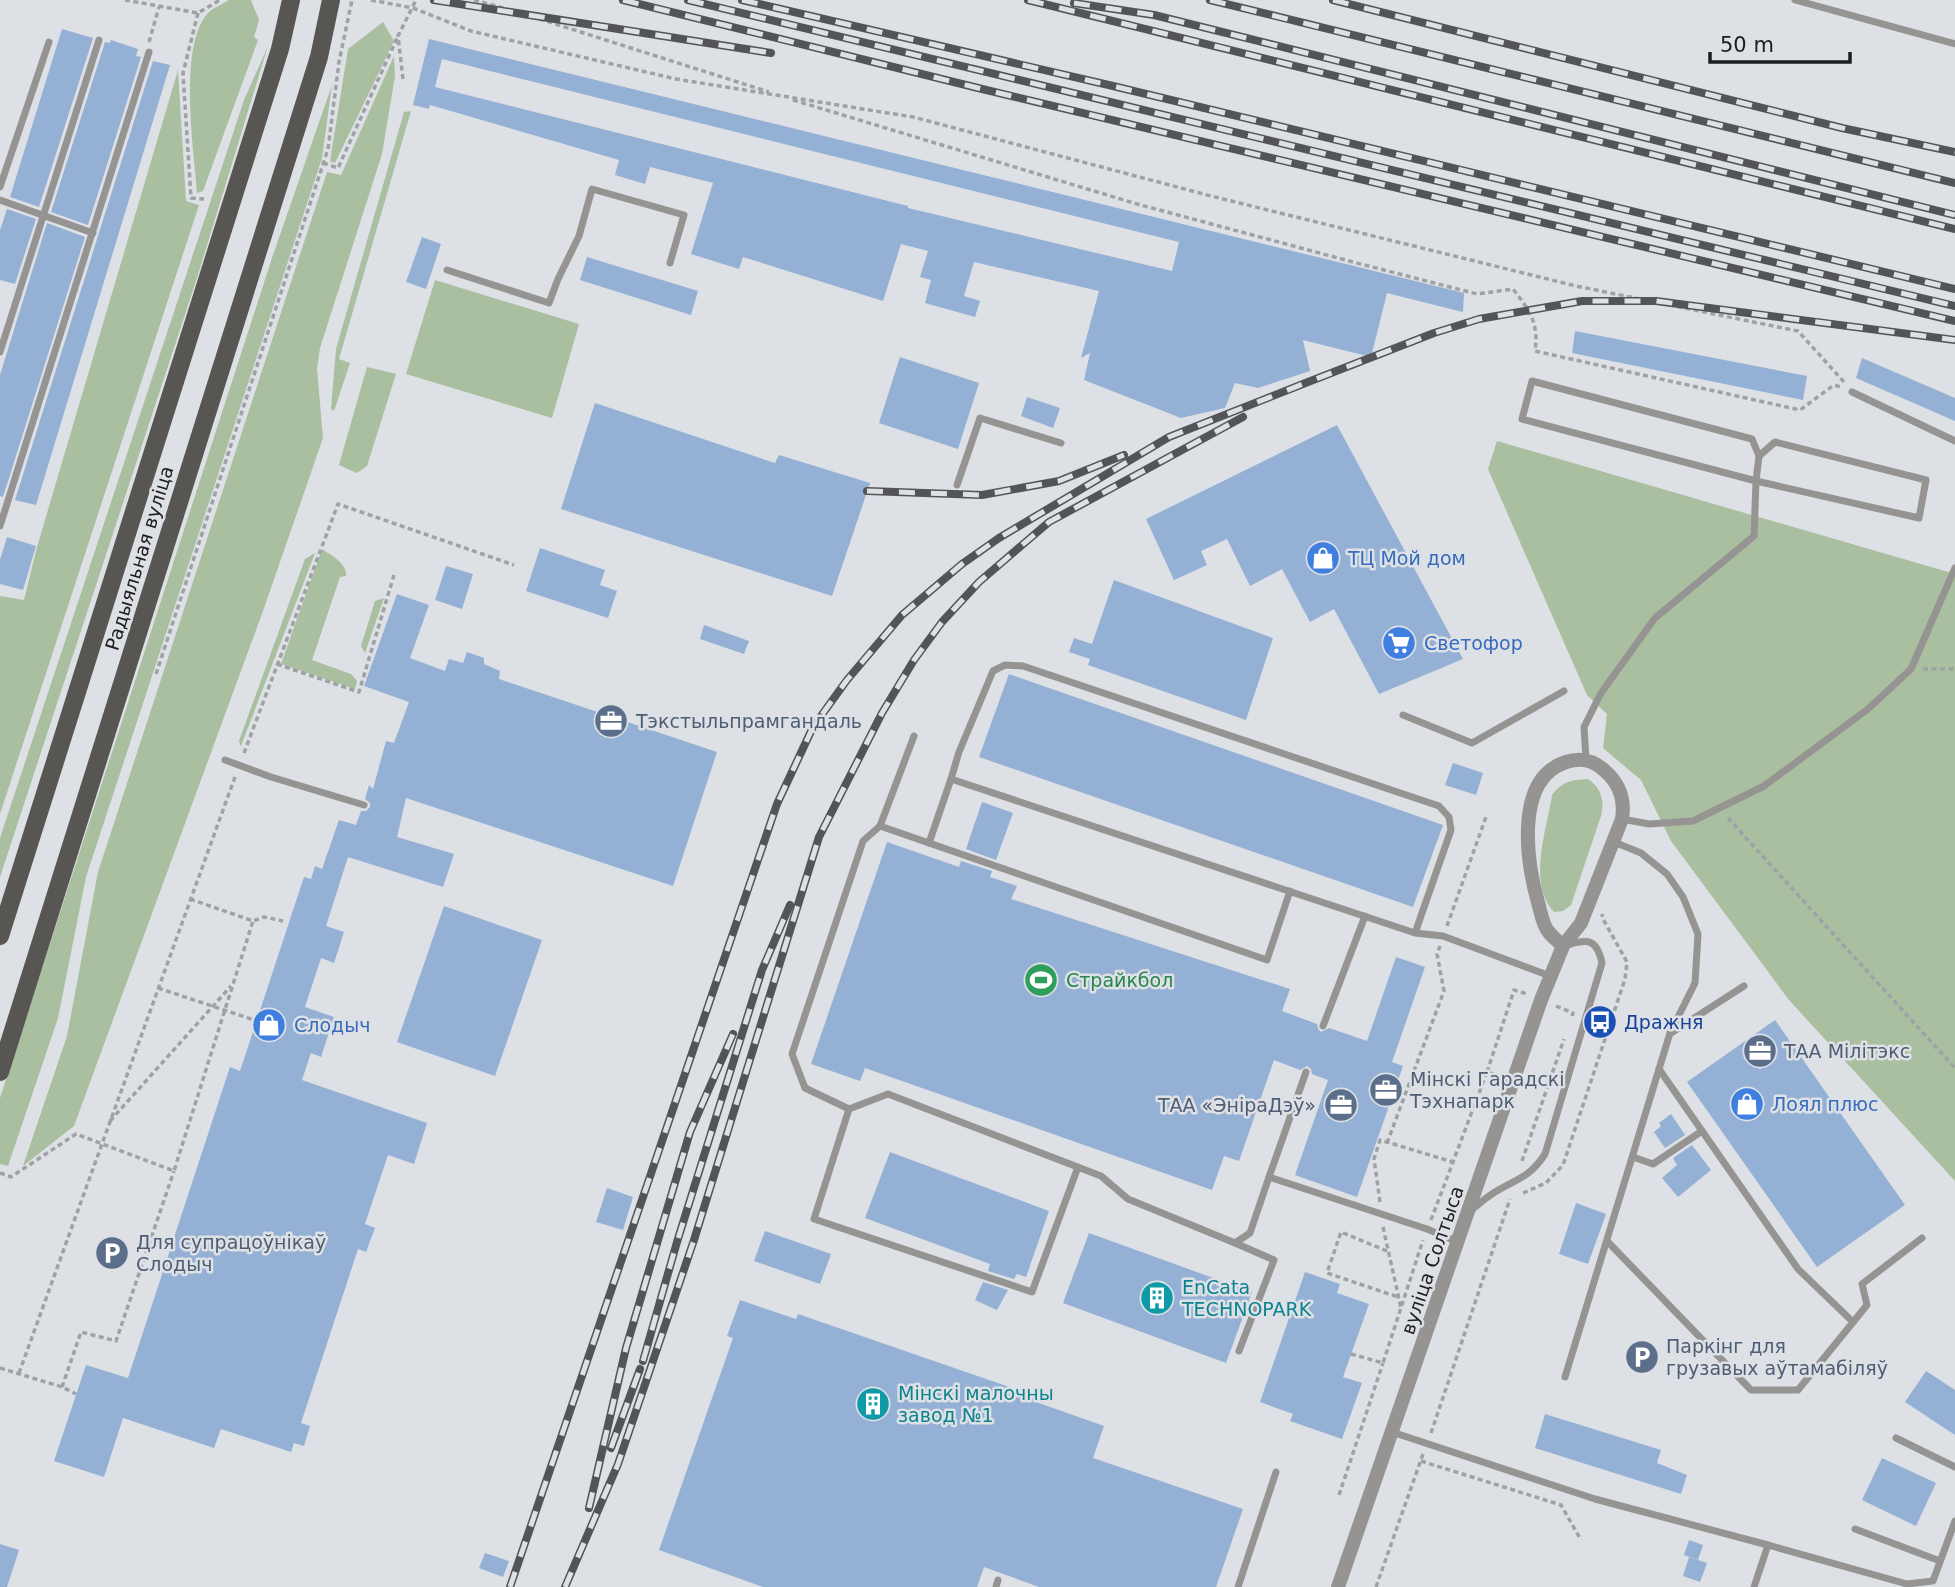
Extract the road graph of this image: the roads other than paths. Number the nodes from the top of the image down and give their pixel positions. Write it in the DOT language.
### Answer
graph roads {
  1 [pos="291,0"];
  2 [pos="331,0"];
  3 [pos="1795,0"];
  4 [pos="99,40"];
  5 [pos="49,41"];
  6 [pos="1955,44"];
  7 [pos="149,52"];
  8 [pos="0,187"];
  9 [pos="0,200"];
  10 [pos="43,216"];
  11 [pos="93,233"];
  12 [pos="670,263"];
  13 [pos="447,270"];
  14 [pos="0,352"];
  15 [pos="1852,392"];
  16 [pos="1955,441"];
  17 [pos="1061,443"];
  18 [pos="1759,456"];
  19 [pos="1756,481"];
  20 [pos="957,485"];
  21 [pos="4,497"];
  22 [pos="0,526"];
  23 [pos="1955,568"];
  24 [pos="1564,691"];
  25 [pos="1404,715"];
  26 [pos="914,736"];
  27 [pos="1586,759"];
  28 [pos="225,760"];
  29 [pos="951,779"];
  30 [pos="363,805"];
  31 [pos="1622,818"];
  32 [pos="880,825"];
  33 [pos="1614,842"];
  34 [pos="929,843"];
  35 [pos="1290,891"];
  36 [pos="1365,916"];
  37 [pos="1415,933"];
  38 [pos="0,936"];
  39 [pos="1563,946"];
  40 [pos="1551,976"];
  41 [pos="1744,986"];
  42 [pos="1323,1026"];
  43 [pos="1671,1033"];
  44 [pos="1660,1069"];
  45 [pos="0,1072"];
  46 [pos="1306,1072"];
  47 [pos="849,1108"];
  48 [pos="1702,1131"];
  49 [pos="1633,1157"];
  50 [pos="1078,1167"];
  51 [pos="1269,1177"];
  52 [pos="1469,1212"];
  53 [pos="1922,1238"];
  54 [pos="1607,1241"];
  55 [pos="1235,1243"];
  56 [pos="1458,1243"];
  57 [pos="1853,1322"];
  58 [pos="1239,1351"];
  59 [pos="1565,1377"];
  60 [pos="1392,1432"];
  61 [pos="1896,1438"];
  62 [pos="1955,1467"];
  63 [pos="1276,1472"];
  64 [pos="1955,1521"];
  65 [pos="1855,1529"];
  66 [pos="1768,1545"];
  67 [pos="1940,1561"];
  68 [pos="1238,1587"];
  69 [pos="1338,1587"];
  70 [pos="1754,1587"];
  1 -- 38 [label="main road, Радыяльная вуліца"];
  2 -- 45 [label="main road, Радыяльная вуліца"];
  3 -- 6 [label="lane"];
  4 -- 10 [label="lane"];
  5 -- 8 [label="lane"];
  7 -- 11 [label="lane"];
  9 -- 10 [label="lane"];
  10 -- 11 [label="lane"];
  10 -- 14 [label="lane"];
  11 -- 21 [label="lane"];
  12 -- 13 [label="lane"];
  15 -- 16 [label="lane"];
  17 -- 20 [label="lane"];
  18 -- 19 [label="lane"];
  18 -- 19 [label="lane"];
  18 -- 19 [label="lane"];
  19 -- 27 [label="lane"];
  21 -- 22 [label="lane"];
  23 -- 31 [label="lane"];
  24 -- 25 [label="lane"];
  26 -- 32 [label="lane"];
  27 -- 31 [label="street, вуліца Солтыса"];
  27 -- 39 [label="street"];
  28 -- 30 [label="lane"];
  29 -- 34 [label="lane"];
  29 -- 35 [label="lane"];
  29 -- 37 [label="lane"];
  31 -- 33 [label="street, вуліца Солтыса"];
  32 -- 34 [label="lane"];
  32 -- 47 [label="lane"];
  33 -- 39 [label="street, вуліца Солтыса"];
  33 -- 43 [label="lane"];
  34 -- 35 [label="lane"];
  35 -- 36 [label="lane"];
  36 -- 37 [label="lane"];
  36 -- 42 [label="lane"];
  37 -- 40 [label="lane"];
  39 -- 40 [label="street, вуліца Солтыса"];
  39 -- 52 [label="lane"];
  40 -- 52 [label="street, вуліца Солтыса"];
  41 -- 43 [label="lane"];
  43 -- 44 [label="lane"];
  44 -- 48 [label="lane"];
  44 -- 49 [label="lane"];
  46 -- 51 [label="lane"];
  47 -- 50 [label="lane"];
  47 -- 50 [label="lane"];
  48 -- 49 [label="lane"];
  48 -- 57 [label="lane"];
  49 -- 54 [label="lane"];
  50 -- 55 [label="lane"];
  51 -- 55 [label="lane"];
  51 -- 56 [label="lane"];
  52 -- 56 [label="street, вуліца Солтыса"];
  53 -- 57 [label="lane"];
  54 -- 57 [label="lane"];
  54 -- 59 [label="lane"];
  55 -- 58 [label="lane"];
  56 -- 60 [label="street, вуліца Солтыса"];
  60 -- 66 [label="lane"];
  60 -- 69 [label="street, вуліца Солтыса"];
  61 -- 62 [label="lane"];
  63 -- 68 [label="lane"];
  64 -- 67 [label="lane"];
  65 -- 67 [label="lane"];
  66 -- 67 [label="lane"];
  66 -- 70 [label="lane"];
}
